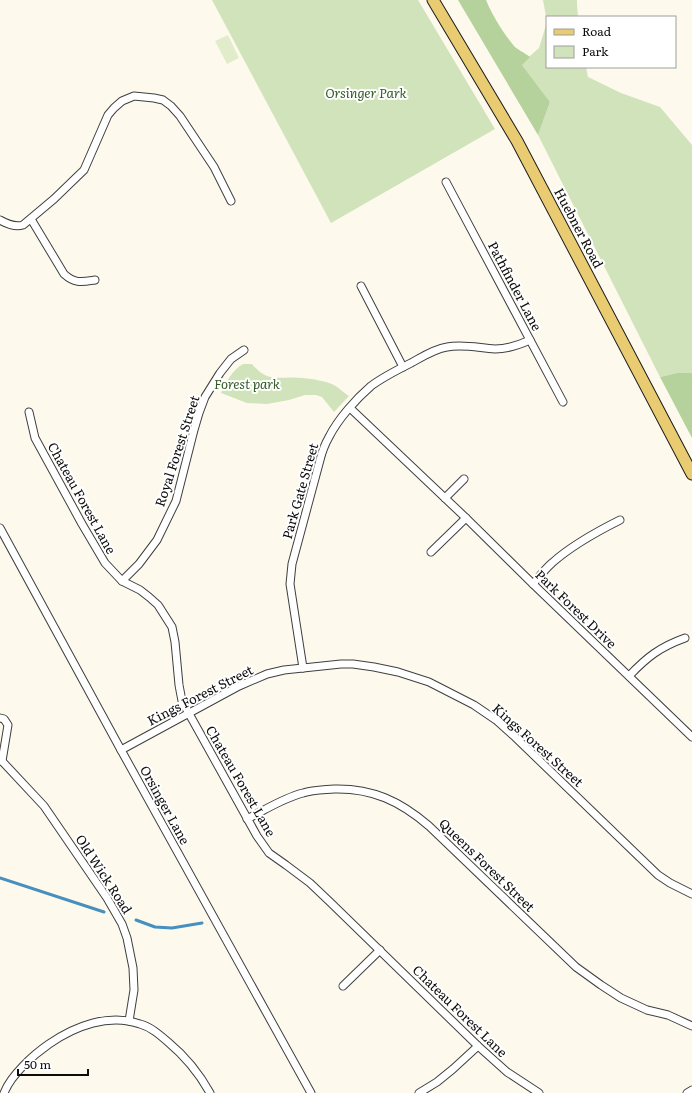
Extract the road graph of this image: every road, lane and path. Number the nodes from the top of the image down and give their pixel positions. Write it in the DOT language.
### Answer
graph roads {
  1 [pos="433,0"];
  2 [pos="446,182"];
  3 [pos="231,201"];
  4 [pos="31,219"];
  5 [pos="0,220"];
  6 [pos="95,280"];
  7 [pos="361,286"];
  8 [pos="530,340"];
  9 [pos="244,350"];
  10 [pos="403,367"];
  11 [pos="563,402"];
  12 [pos="350,408"];
  13 [pos="28,412"];
  14 [pos="692,474"];
  15 [pos="464,479"];
  16 [pos="445,498"];
  17 [pos="466,518"];
  18 [pos="620,520"];
  19 [pos="0,528"];
  20 [pos="431,552"];
  21 [pos="122,581"];
  22 [pos="533,584"];
  23 [pos="685,638"];
  24 [pos="303,668"];
  25 [pos="629,676"];
  26 [pos="189,712"];
  27 [pos="0,718"];
  28 [pos="692,737"];
  29 [pos="121,750"];
  30 [pos="1,760"];
  31 [pos="247,819"];
  32 [pos="692,894"];
  33 [pos="380,950"];
  34 [pos="343,986"];
  35 [pos="129,1021"];
  36 [pos="692,1026"];
  37 [pos="478,1046"];
  38 [pos="692,1090"];
  39 [pos="4,1093"];
  40 [pos="210,1093"];
  41 [pos="311,1093"];
  42 [pos="419,1093"];
  43 [pos="539,1093"];
  44 [pos="687,1093"];
  1 -- 14 [label="main road, Huebner Road"];
  2 -- 8 [label="street, Pathfinder Lane"];
  3 -- 4 [label="street"];
  4 -- 5 [label="street"];
  4 -- 6 [label="street"];
  7 -- 10 [label="street"];
  8 -- 10 [label="street, Park Gate Street"];
  8 -- 11 [label="street, Pathfinder Lane"];
  9 -- 21 [label="street, Royal Forest Street"];
  10 -- 12 [label="street, Park Gate Street"];
  12 -- 16 [label="street, Park Forest Drive"];
  12 -- 24 [label="street, Park Gate Street"];
  13 -- 21 [label="street, Chateau Forest Lane"];
  15 -- 16 [label="street"];
  16 -- 17 [label="street, Park Forest Drive"];
  17 -- 20 [label="street"];
  17 -- 22 [label="street, Park Forest Drive"];
  18 -- 22 [label="street"];
  19 -- 29 [label="street, Orsinger Lane"];
  21 -- 26 [label="street, Chateau Forest Lane"];
  22 -- 25 [label="street, Park Forest Drive"];
  23 -- 25 [label="street"];
  24 -- 26 [label="street, Kings Forest Street"];
  24 -- 32 [label="street, Kings Forest Street"];
  25 -- 28 [label="street, Park Forest Drive"];
  26 -- 29 [label="street, Kings Forest Street"];
  26 -- 31 [label="street, Chateau Forest Lane"];
  27 -- 30 [label="street, Old Wick Road"];
  29 -- 41 [label="street, Orsinger Lane"];
  30 -- 35 [label="street, Old Wick Road"];
  31 -- 33 [label="street, Chateau Forest Lane"];
  31 -- 36 [label="street, Queens Forest Street"];
  33 -- 34 [label="street"];
  33 -- 37 [label="street, Chateau Forest Lane"];
  35 -- 39 [label="street"];
  35 -- 40 [label="street"];
  37 -- 42 [label="street"];
  37 -- 43 [label="street, Chateau Forest Lane"];
  38 -- 44 [label="street"];
}
